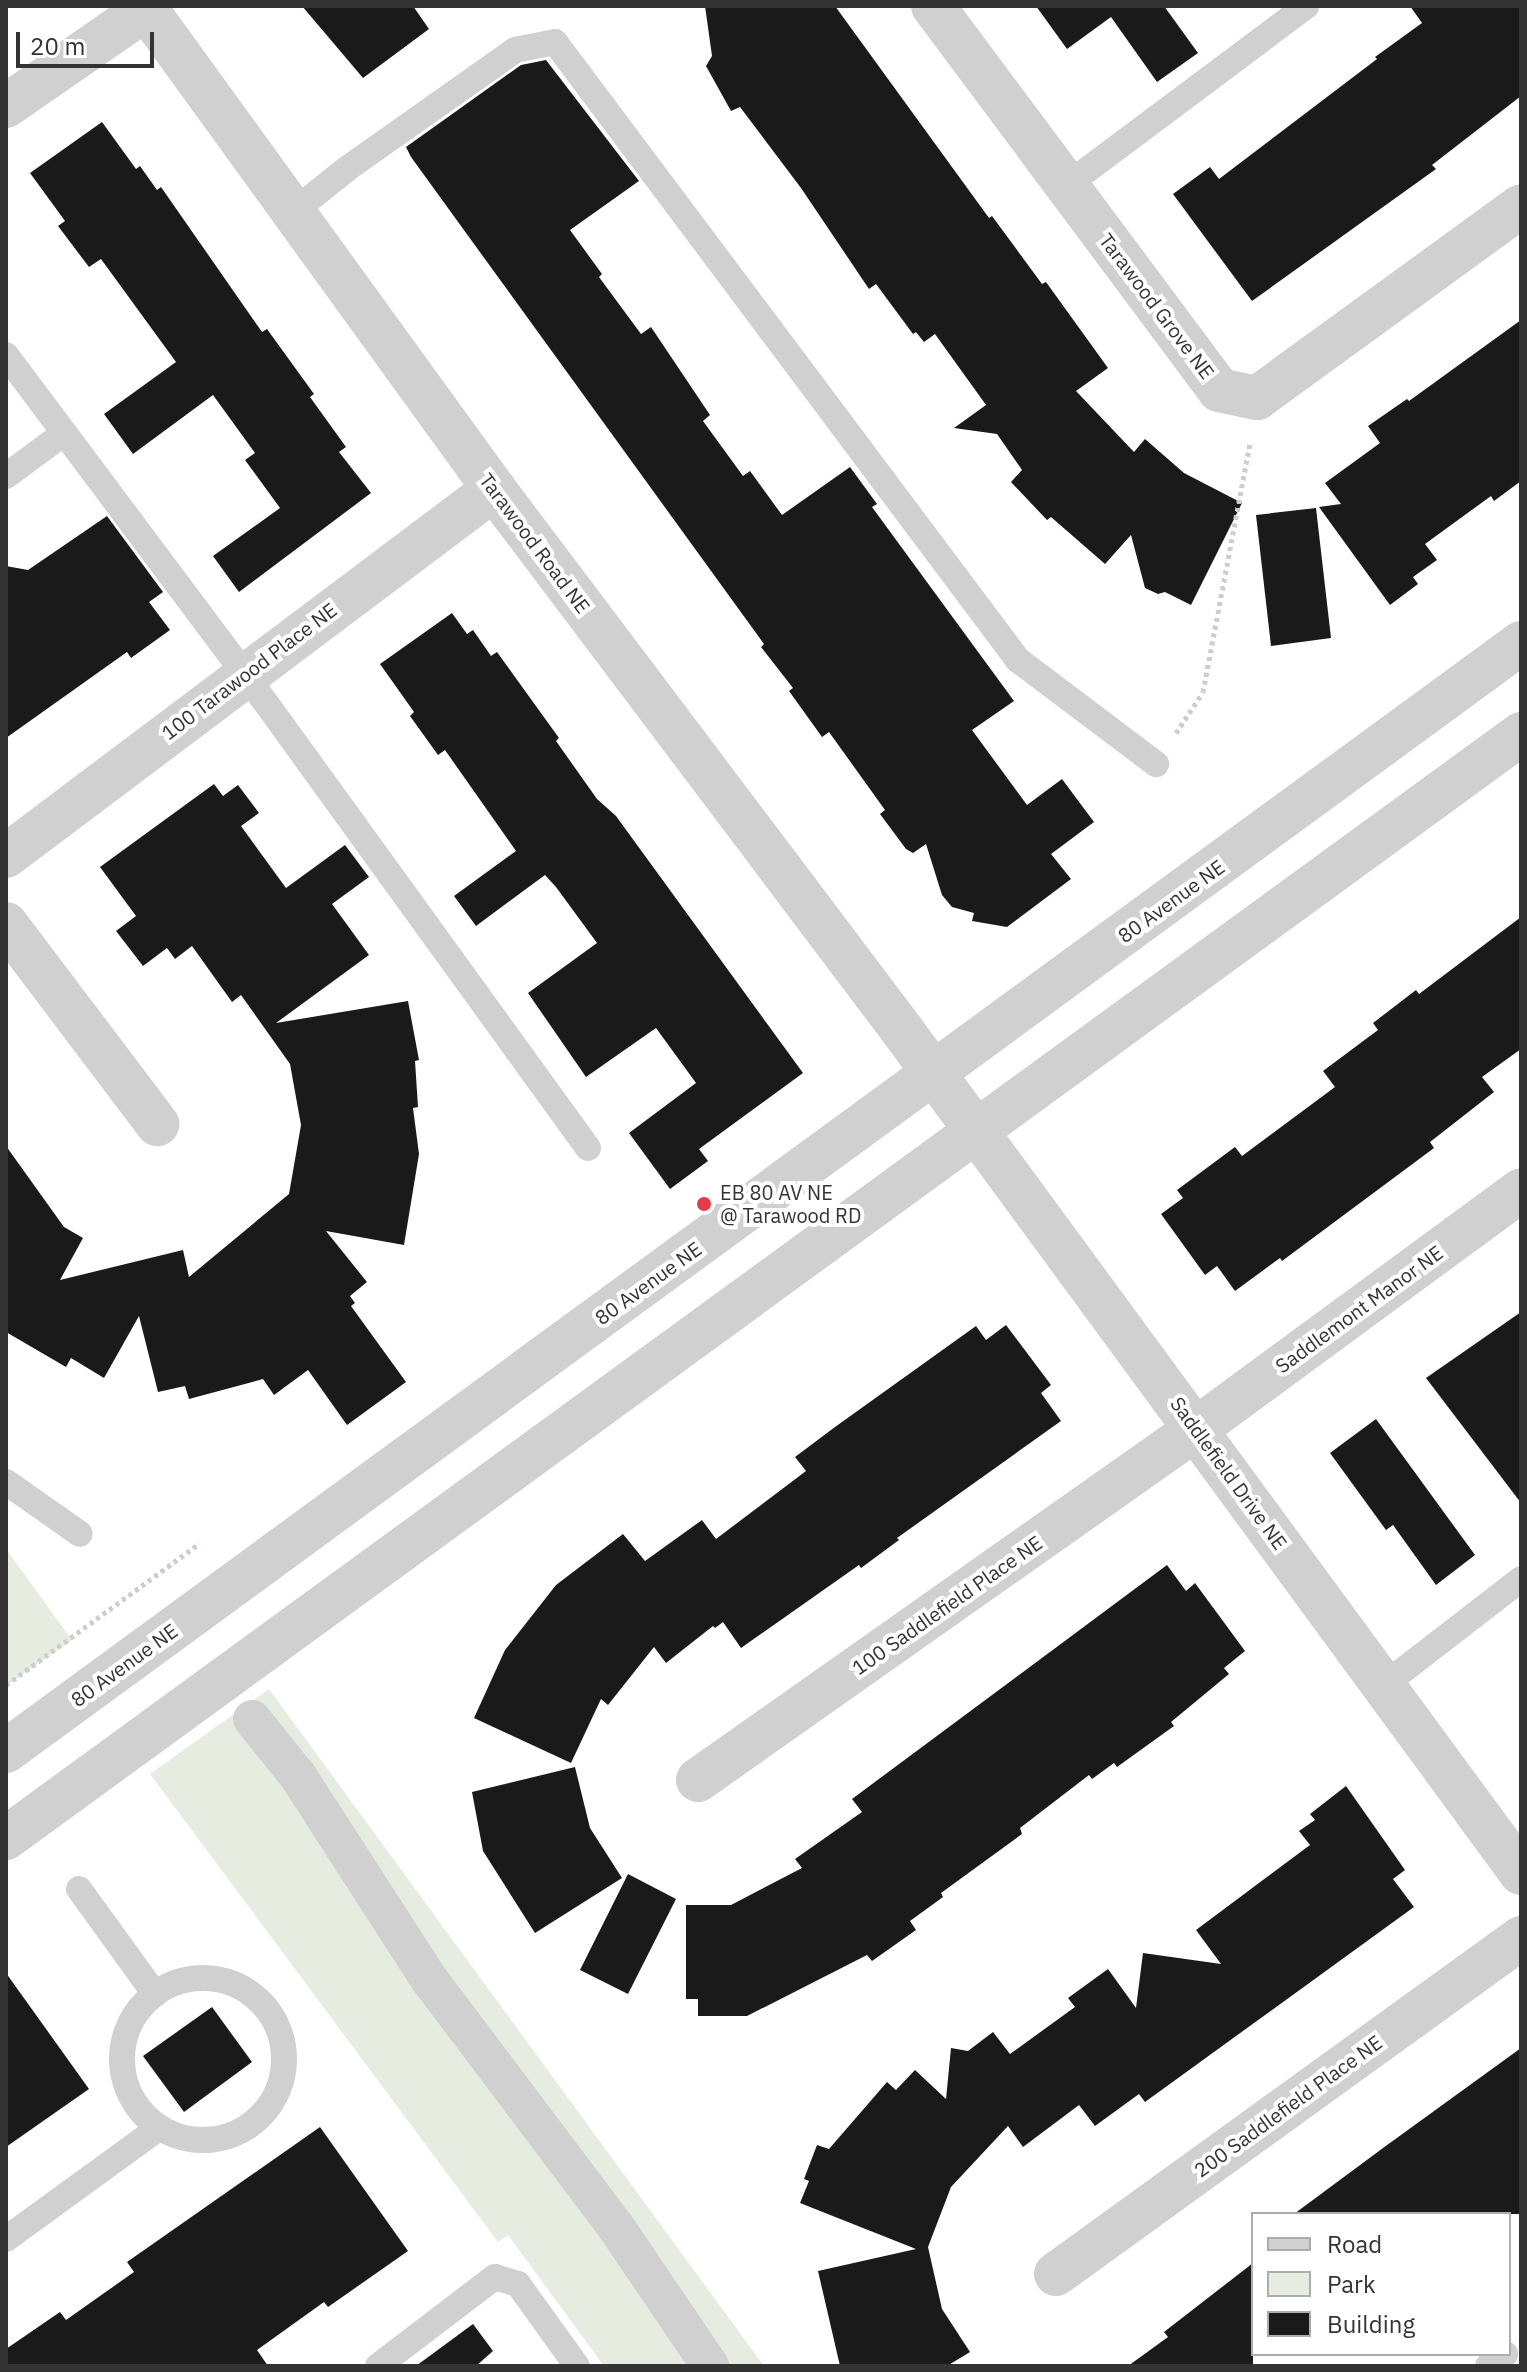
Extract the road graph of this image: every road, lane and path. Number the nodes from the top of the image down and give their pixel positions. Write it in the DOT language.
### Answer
graph roads {
  1 [pos="933,6"];
  2 [pos="1306,6"];
  3 [pos="145,8"];
  4 [pos="6,106"];
  5 [pos="1067,185"];
  6 [pos="1521,206"];
  7 [pos="293,212"];
  8 [pos="6,355"];
  9 [pos="1257,398"];
  10 [pos="63,434"];
  11 [pos="6,476"];
  12 [pos="494,489"];
  13 [pos="1521,643"];
  14 [pos="245,674"];
  15 [pos="1521,734"];
  16 [pos="1156,764"];
  17 [pos="6,856"];
  18 [pos="6,924"];
  19 [pos="935,1075"];
  20 [pos="157,1124"];
  21 [pos="977,1133"];
  22 [pos="588,1148"];
  23 [pos="1521,1190"];
  24 [pos="1196,1429"];
  25 [pos="6,1482"];
  26 [pos="80,1534"];
  27 [pos="200,1543"];
  28 [pos="1521,1579"];
  29 [pos="6,1685"];
  30 [pos="1384,1685"];
  31 [pos="252,1719"];
  32 [pos="6,1751"];
  33 [pos="698,1780"];
  34 [pos="6,1838"];
  35 [pos="1521,1873"];
  36 [pos="79,1889"];
  37 [pos="1521,1938"];
  38 [pos="155,1994"];
  39 [pos="160,2127"];
  40 [pos="6,2239"];
  41 [pos="1056,2274"];
  42 [pos="378,2366"];
  43 [pos="577,2366"];
  44 [pos="710,2366"];
  1 -- 5 [label="street, Tarawood Grove NE"];
  2 -- 5 [label="lane"];
  3 -- 4 [label="street"];
  3 -- 7 [label="street, Tarawood Road NE"];
  5 -- 9 [label="street, Tarawood Grove NE"];
  6 -- 9 [label="street"];
  7 -- 12 [label="street, Tarawood Road NE"];
  7 -- 16 [label="lane"];
  8 -- 10 [label="lane"];
  9 -- 16 [label="path"];
  10 -- 11 [label="lane"];
  10 -- 14 [label="lane"];
  12 -- 14 [label="street, 100 Tarawood Place NE"];
  12 -- 19 [label="street, Tarawood Road NE"];
  13 -- 19 [label="street, 80 Avenue NE"];
  14 -- 17 [label="street, 100 Tarawood Place NE"];
  14 -- 22 [label="lane"];
  15 -- 21 [label="street"];
  18 -- 20 [label="street"];
  19 -- 21 [label="street, Saddlefield Drive NE"];
  19 -- 32 [label="street, 80 Avenue NE"];
  21 -- 24 [label="street, Saddlefield Drive NE"];
  21 -- 34 [label="street"];
  23 -- 24 [label="street, Saddlemont Manor NE"];
  24 -- 30 [label="street, Saddlefield Drive NE"];
  24 -- 33 [label="street, 100 Saddlefield Place NE"];
  25 -- 26 [label="lane"];
  27 -- 29 [label="path"];
  28 -- 30 [label="lane"];
  30 -- 35 [label="street, Saddlefield Drive NE"];
  31 -- 44 [label="street"];
  36 -- 38 [label="lane"];
  37 -- 41 [label="street, 200 Saddlefield Place NE"];
  38 -- 39 [label="lane"];
  38 -- 39 [label="lane"];
  39 -- 40 [label="lane"];
  42 -- 43 [label="lane"];
}
